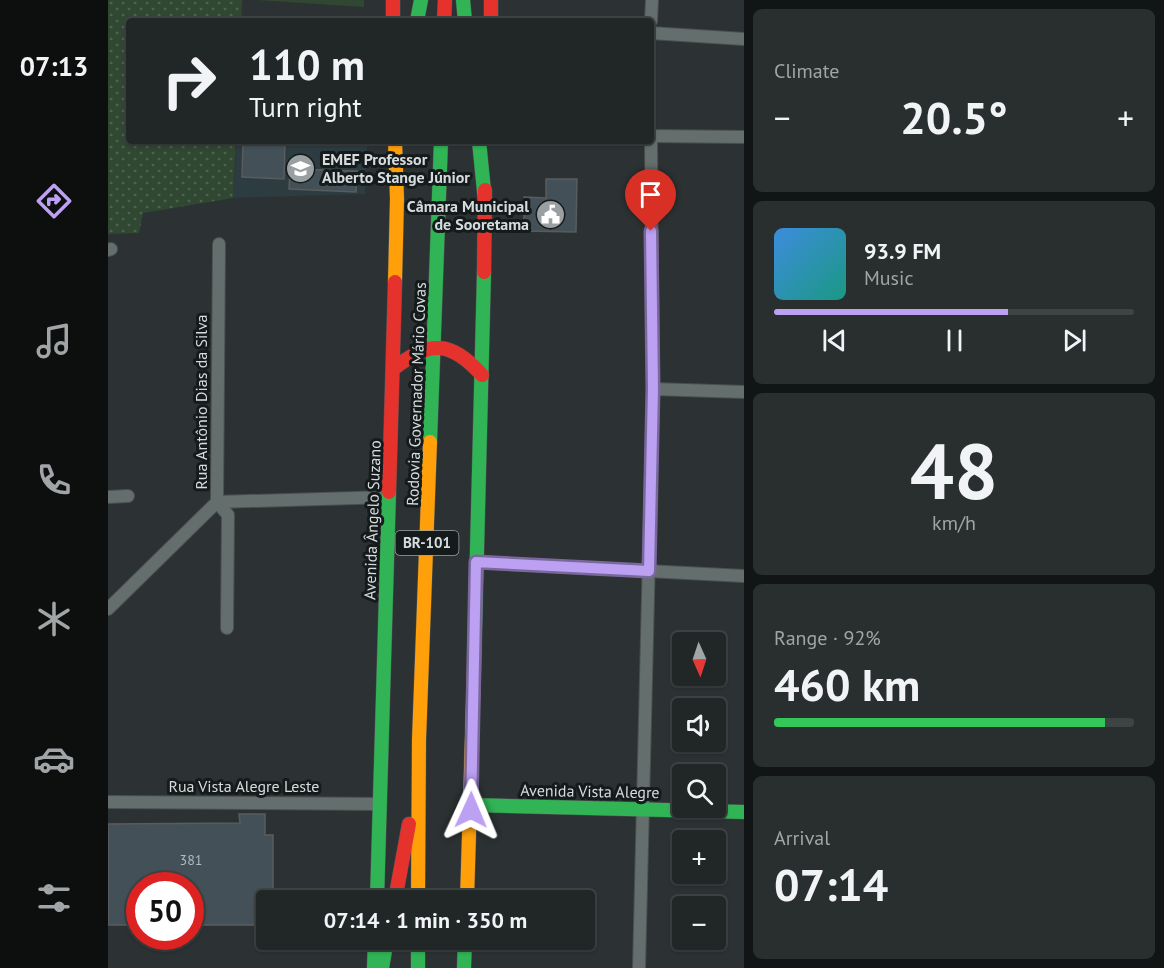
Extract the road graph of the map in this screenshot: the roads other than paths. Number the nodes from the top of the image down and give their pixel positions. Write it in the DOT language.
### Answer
graph roads {
  1 [pos="393,0"];
  2 [pos="421,0"];
  3 [pos="445,0"];
  4 [pos="463,0"];
  5 [pos="491,0"];
  6 [pos="652,0"];
  7 [pos="393,18"];
  8 [pos="418,18"];
  9 [pos="444,18"];
  10 [pos="465,18"];
  11 [pos="491,18"];
  12 [pos="651,18"];
  13 [pos="654,33"];
  14 [pos="744,39"];
  15 [pos="654,136"];
  16 [pos="744,137"];
  17 [pos="395,144"];
  18 [pos="441,144"];
  19 [pos="479,144"];
  20 [pos="487,144"];
  21 [pos="651,144"];
  22 [pos="485,201"];
  23 [pos="219,244"];
  24 [pos="435,345"];
  25 [pos="393,369"];
  26 [pos="482,375"];
  27 [pos="653,389"];
  28 [pos="744,392"];
  29 [pos="128,496"];
  30 [pos="108,497"];
  31 [pos="389,497"];
  32 [pos="218,502"];
  33 [pos="476,562"];
  34 [pos="649,571"];
  35 [pos="744,576"];
  36 [pos="108,609"];
  37 [pos="227,628"];
  38 [pos="419,740"];
  39 [pos="108,802"];
  40 [pos="380,804"];
  41 [pos="471,805"];
  42 [pos="643,808"];
  43 [pos="744,812"];
  44 [pos="377,890"];
  45 [pos="397,890"];
  46 [pos="418,890"];
  47 [pos="467,890"];
  48 [pos="375,950"];
  49 [pos="385,950"];
  50 [pos="418,950"];
  51 [pos="465,950"];
  52 [pos="374,968"];
  53 [pos="381,968"];
  54 [pos="418,968"];
  55 [pos="464,968"];
  56 [pos="639,968"];
  1 -- 7 [label="main road"];
  2 -- 8 [label="main road"];
  3 -- 9 [label="main road"];
  4 -- 10 [label="main road"];
  5 -- 11 [label="main road"];
  6 -- 12 [label="street"];
  13 -- 14 [label="street"];
  15 -- 16 [label="street"];
  17 -- 25 [label="main road, Avenida Ângelo Suzano"];
  18 -- 24 [label="main road, Rodovia Governador Mário Covas / BR-101"];
  19 -- 22 [label="main road"];
  20 -- 22 [label="main road"];
  21 -- 27 [label="street"];
  22 -- 26 [label="main road"];
  23 -- 32 [label="street, Rua Antônio Dias da Silva"];
  24 -- 25 [label="main road"];
  24 -- 26 [label="main road"];
  24 -- 38 [label="main road, Rodovia Governador Mário Covas / BR-101"];
  25 -- 31 [label="main road, Avenida Ângelo Suzano"];
  26 -- 33 [label="main road"];
  27 -- 28 [label="street"];
  27 -- 34 [label="street"];
  29 -- 30 [label="street"];
  31 -- 32 [label="street"];
  31 -- 40 [label="main road, Avenida Ângelo Suzano"];
  32 -- 36 [label="street"];
  32 -- 37 [label="street, Rua Antônio Dias da Silva"];
  33 -- 34 [label="street"];
  33 -- 41 [label="main road"];
  34 -- 35 [label="street"];
  34 -- 42 [label="street"];
  38 -- 45 [label="main road"];
  38 -- 46 [label="main road, Rodovia Governador Mário Covas / BR-101"];
  39 -- 40 [label="street, Rua Vista Alegre Leste"];
  40 -- 44 [label="main road, Avenida Ângelo Suzano"];
  41 -- 42 [label="main road, Avenida Vista Alegre"];
  41 -- 47 [label="main road"];
  42 -- 43 [label="main road, Avenida Vista Alegre"];
  42 -- 56 [label="street"];
  48 -- 52 [label="main road"];
  49 -- 53 [label="main road"];
  50 -- 54 [label="main road"];
  51 -- 55 [label="main road"];
}
